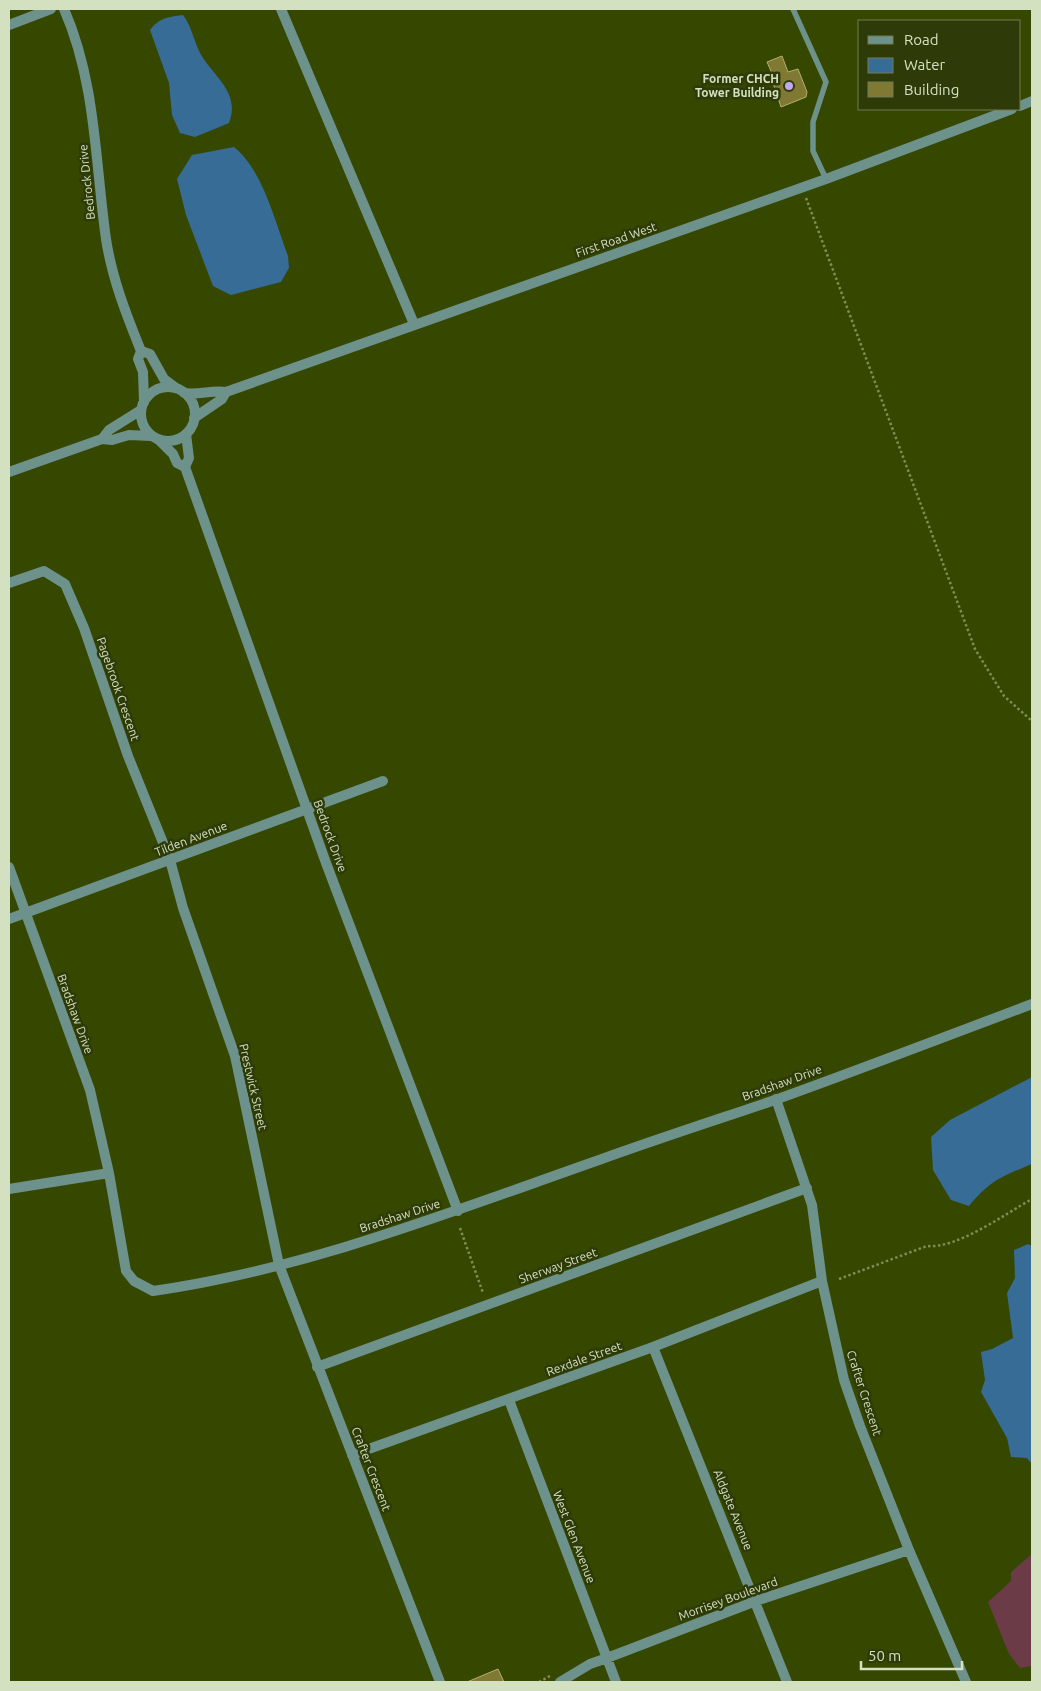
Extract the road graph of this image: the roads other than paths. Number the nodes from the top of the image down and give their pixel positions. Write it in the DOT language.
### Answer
graph roads {
  1 [pos="51,9"];
  2 [pos="64,9"];
  3 [pos="281,9"];
  4 [pos="793,9"];
  5 [pos="9,25"];
  6 [pos="1009,110"];
  7 [pos="826,178"];
  8 [pos="414,324"];
  9 [pos="141,351"];
  10 [pos="180,391"];
  11 [pos="226,392"];
  12 [pos="142,406"];
  13 [pos="194,418"];
  14 [pos="186,434"];
  15 [pos="102,438"];
  16 [pos="155,438"];
  17 [pos="185,467"];
  18 [pos="9,472"];
  19 [pos="9,583"];
  20 [pos="383,781"];
  21 [pos="306,808"];
  22 [pos="170,860"];
  23 [pos="9,867"];
  24 [pos="25,913"];
  25 [pos="9,919"];
  26 [pos="1032,1004"];
  27 [pos="776,1099"];
  28 [pos="109,1173"];
  29 [pos="807,1188"];
  30 [pos="9,1189"];
  31 [pos="458,1211"];
  32 [pos="278,1265"];
  33 [pos="822,1281"];
  34 [pos="653,1347"];
  35 [pos="317,1367"];
  36 [pos="509,1400"];
  37 [pos="352,1454"];
  38 [pos="909,1550"];
  39 [pos="756,1601"];
  40 [pos="607,1658"];
  41 [pos="440,1682"];
  42 [pos="560,1682"];
  43 [pos="616,1682"];
  44 [pos="787,1682"];
  45 [pos="966,1682"];
  1 -- 5 [label="street"];
  2 -- 9 [label="street, Bedrock Drive"];
  3 -- 8 [label="street"];
  4 -- 7 [label="lane"];
  6 -- 7 [label="street, First Road West"];
  7 -- 8 [label="street, First Road West"];
  8 -- 11 [label="street, First Road West"];
  9 -- 10 [label="street, Bedrock Drive"];
  9 -- 12 [label="street, Bedrock Drive"];
  10 -- 11 [label="street, First Road West"];
  10 -- 12 [label="street, First Road West"];
  10 -- 13 [label="street"];
  11 -- 13 [label="street, First Road West"];
  12 -- 15 [label="street, First Road West"];
  12 -- 16 [label="street"];
  13 -- 14 [label="street"];
  14 -- 16 [label="street, First Road West"];
  14 -- 17 [label="street, Bedrock Drive"];
  15 -- 16 [label="street, First Road West"];
  15 -- 18 [label="street, First Road West"];
  16 -- 17 [label="street, Bedrock Drive"];
  17 -- 21 [label="street, Bedrock Drive"];
  19 -- 22 [label="street, Pagebrook Crescent"];
  20 -- 21 [label="street, Tilden Avenue"];
  21 -- 22 [label="street, Tilden Avenue"];
  21 -- 31 [label="street, Bedrock Drive"];
  22 -- 24 [label="street, Tilden Avenue"];
  22 -- 32 [label="street, Prestwick Street"];
  23 -- 24 [label="street"];
  24 -- 25 [label="street, Tilden Avenue"];
  24 -- 28 [label="street, Bradshaw Drive"];
  26 -- 27 [label="street, Bradshaw Drive"];
  27 -- 29 [label="street, Crafter Crescent"];
  27 -- 31 [label="street, Bradshaw Drive"];
  28 -- 30 [label="street"];
  28 -- 32 [label="street, Bradshaw Drive"];
  29 -- 33 [label="street, Crafter Crescent"];
  29 -- 35 [label="street, Sherway Street"];
  31 -- 32 [label="street, Bradshaw Drive"];
  32 -- 35 [label="street, Crafter Crescent"];
  33 -- 34 [label="street, Rexdale Street"];
  33 -- 38 [label="street, Crafter Crescent"];
  34 -- 36 [label="street, Rexdale Street"];
  34 -- 39 [label="street, Aldgate Avenue"];
  35 -- 37 [label="street, Crafter Crescent"];
  36 -- 37 [label="street, Rexdale Street"];
  36 -- 40 [label="street, West Glen Avenue"];
  37 -- 41 [label="street, Crafter Crescent"];
  38 -- 39 [label="street, Morrisey Boulevard"];
  38 -- 45 [label="street, Crafter Crescent"];
  39 -- 40 [label="street, Morrisey Boulevard"];
  39 -- 44 [label="street, Aldgate Avenue"];
  40 -- 42 [label="street, Morrisey Boulevard"];
  40 -- 43 [label="street, West Glen Avenue"];
}
